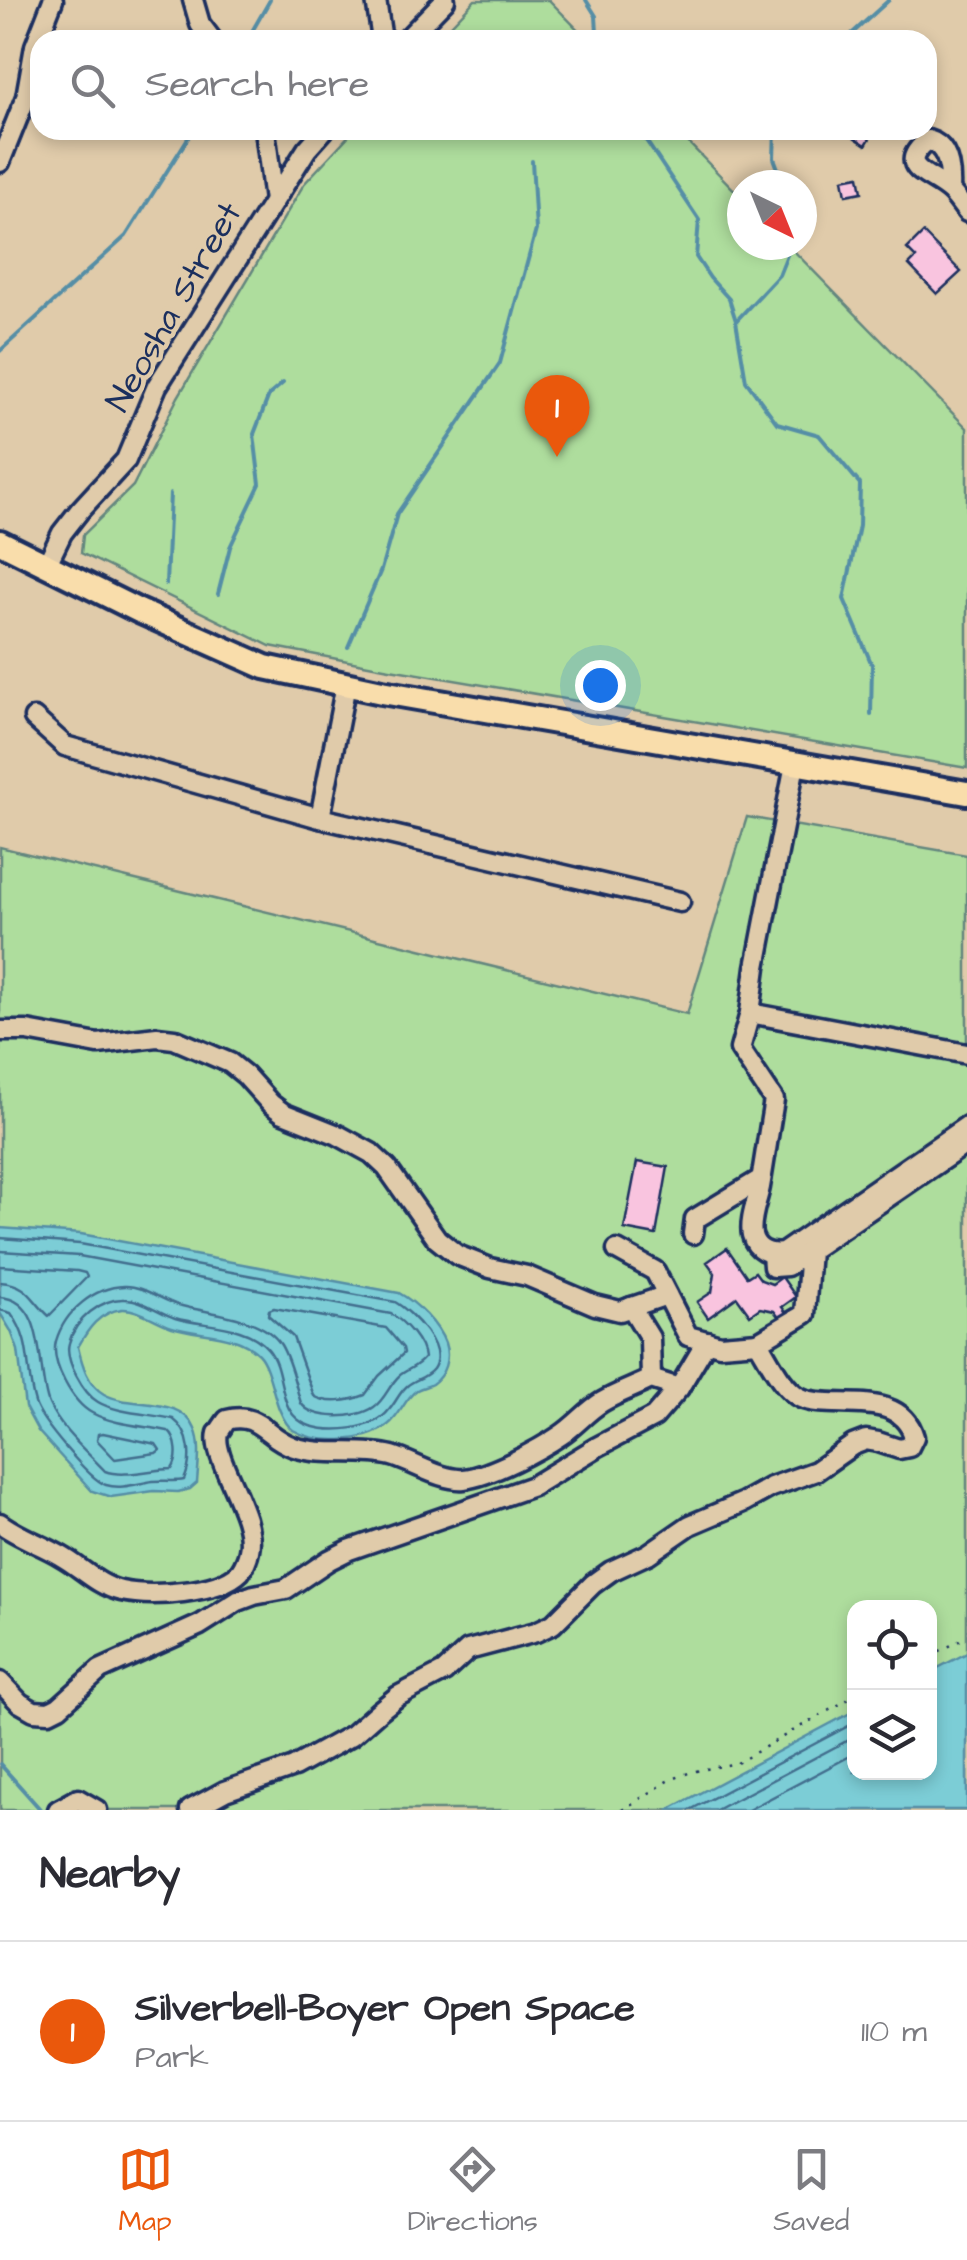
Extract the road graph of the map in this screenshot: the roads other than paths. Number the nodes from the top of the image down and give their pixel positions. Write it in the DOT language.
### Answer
graph roads {
  1 [pos="53,0"];
  2 [pos="193,0"];
  3 [pos="376,0"];
  4 [pos="445,0"];
  5 [pos="42,30"];
  6 [pos="204,30"];
  7 [pos="378,30"];
  8 [pos="416,30"];
  9 [pos="30,76"];
  10 [pos="267,140"];
  11 [pos="316,140"];
  12 [pos="0,162"];
  13 [pos="950,190"];
  14 [pos="274,201"];
  15 [pos="967,212"];
  16 [pos="0,542"];
  17 [pos="47,564"];
  18 [pos="346,684"];
  19 [pos="34,718"];
  20 [pos="795,764"];
  21 [pos="967,793"];
  22 [pos="320,818"];
  23 [pos="680,902"];
  24 [pos="750,1012"];
  25 [pos="0,1031"];
  26 [pos="967,1054"];
  27 [pos="967,1126"];
  28 [pos="967,1143"];
  29 [pos="761,1179"];
  30 [pos="694,1234"];
  31 [pos="617,1250"];
  32 [pos="810,1251"];
  33 [pos="772,1254"];
  34 [pos="668,1294"];
  35 [pos="631,1307"];
  36 [pos="707,1341"];
  37 [pos="758,1342"];
  38 [pos="651,1380"];
  39 [pos="679,1388"];
  40 [pos="0,1523"];
  41 [pos="0,1682"];
  42 [pos="63,1807"];
  43 [pos="97,1810"];
  44 [pos="190,1810"];
  1 -- 5 [label="street"];
  2 -- 6 [label="street"];
  3 -- 7 [label="street"];
  4 -- 8 [label="street"];
  9 -- 12 [label="street"];
  10 -- 14 [label="street"];
  11 -- 14 [label="street, Neosha Street"];
  13 -- 15 [label="street"];
  14 -- 17 [label="street, Neosha Street"];
  16 -- 17 [label="main road"];
  17 -- 18 [label="main road"];
  18 -- 20 [label="main road"];
  18 -- 22 [label="street"];
  19 -- 22 [label="street"];
  20 -- 21 [label="main road"];
  20 -- 24 [label="street"];
  22 -- 23 [label="street"];
  24 -- 26 [label="street"];
  24 -- 29 [label="street"];
  25 -- 35 [label="street"];
  27 -- 33 [label="street"];
  28 -- 32 [label="street"];
  29 -- 30 [label="street"];
  29 -- 33 [label="street"];
  31 -- 34 [label="street"];
  32 -- 33 [label="street"];
  32 -- 37 [label="street"];
  34 -- 35 [label="street"];
  34 -- 36 [label="street"];
  35 -- 38 [label="street"];
  36 -- 37 [label="street"];
  36 -- 39 [label="street"];
  37 -- 44 [label="street"];
  38 -- 39 [label="street"];
  38 -- 40 [label="street"];
  39 -- 41 [label="street"];
  42 -- 43 [label="street"];
}
